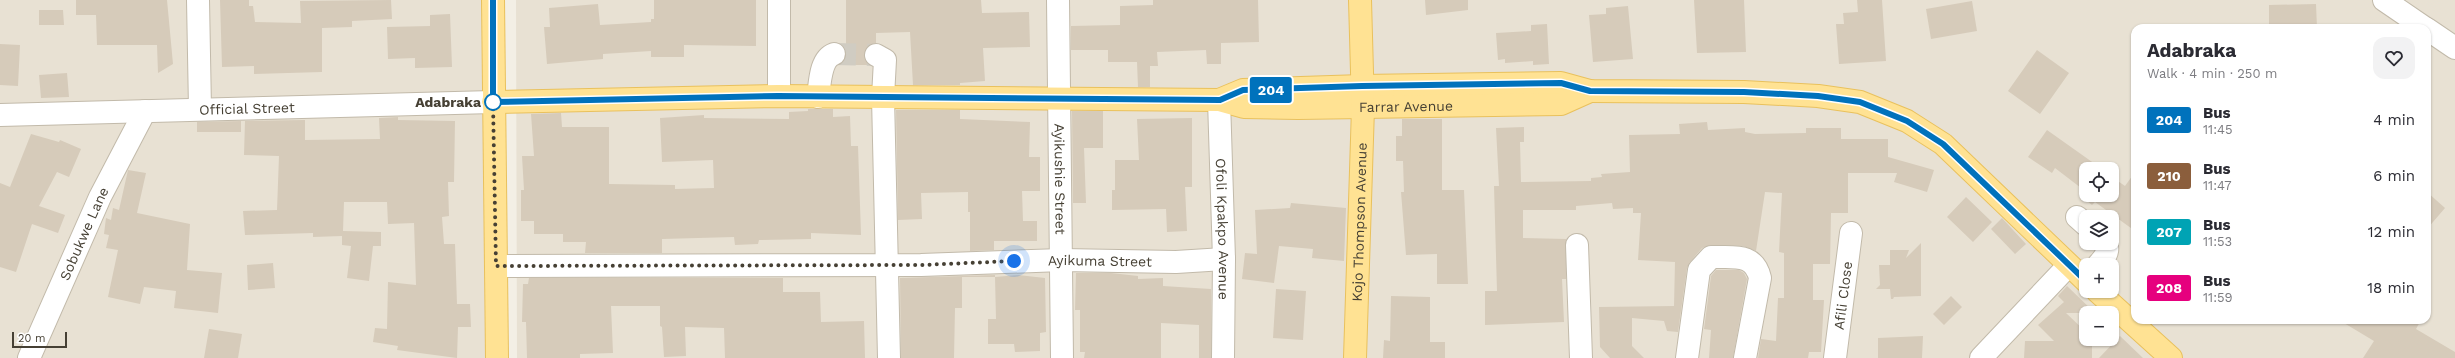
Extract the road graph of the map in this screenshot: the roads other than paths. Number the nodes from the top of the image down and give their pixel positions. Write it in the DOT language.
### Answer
graph roads {
  1 [pos="198,0"];
  2 [pos="493,0"];
  3 [pos="779,0"];
  4 [pos="1058,0"];
  5 [pos="1360,0"];
  6 [pos="2384,0"];
  7 [pos="2419,24"];
  8 [pos="2431,32"];
  9 [pos="2455,48"];
  10 [pos="834,54"];
  11 [pos="876,55"];
  12 [pos="1362,86"];
  13 [pos="1590,91"];
  14 [pos="778,96"];
  15 [pos="818,97"];
  16 [pos="884,98"];
  17 [pos="1059,98"];
  18 [pos="1220,100"];
  19 [pos="493,102"];
  20 [pos="1363,108"];
  21 [pos="200,109"];
  22 [pos="145,111"];
  23 [pos="0,115"];
  24 [pos="1851,233"];
  25 [pos="1577,245"];
  26 [pos="1224,259"];
  27 [pos="1062,260"];
  28 [pos="887,264"];
  29 [pos="496,266"];
  30 [pos="2068,266"];
  31 [pos="2079,272"];
  32 [pos="2109,298"];
  33 [pos="2131,319"];
  34 [pos="2136,324"];
  35 [pos="29,358"];
  36 [pos="497,358"];
  37 [pos="889,358"];
  38 [pos="1062,358"];
  39 [pos="1223,358"];
  40 [pos="1355,358"];
  41 [pos="1581,358"];
  42 [pos="1687,358"];
  43 [pos="1745,358"];
  44 [pos="1835,358"];
  45 [pos="1981,358"];
  46 [pos="2171,358"];
  1 -- 21 [label="street"];
  2 -- 19 [label="main road"];
  3 -- 14 [label="street"];
  4 -- 17 [label="street, Ayikushie Street"];
  5 -- 12 [label="main road, Kojo Thompson Avenue"];
  6 -- 7 [label="street"];
  8 -- 9 [label="street"];
  10 -- 15 [label="street"];
  11 -- 16 [label="street"];
  12 -- 13 [label="main road, Farrar Avenue"];
  12 -- 18 [label="main road, Farrar Avenue"];
  12 -- 20 [label="main road, Kojo Thompson Avenue"];
  13 -- 20 [label="main road, Farrar Avenue"];
  13 -- 30 [label="main road, Farrar Avenue"];
  14 -- 15 [label="main road, Farrar Avenue"];
  14 -- 19 [label="main road, Farrar Avenue"];
  15 -- 16 [label="main road, Farrar Avenue"];
  16 -- 17 [label="main road, Farrar Avenue"];
  16 -- 28 [label="street"];
  17 -- 18 [label="main road, Farrar Avenue"];
  17 -- 27 [label="street, Ayikushie Street"];
  18 -- 20 [label="main road, Farrar Avenue"];
  18 -- 26 [label="street, Ofoli Kpakpo Avenue"];
  19 -- 21 [label="street, Official Street"];
  19 -- 29 [label="main road"];
  20 -- 40 [label="main road, Kojo Thompson Avenue"];
  21 -- 22 [label="street, Official Street"];
  22 -- 23 [label="street, Official Street"];
  22 -- 35 [label="street, Sobukwe Lane"];
  24 -- 44 [label="street, Afili Close"];
  25 -- 41 [label="street"];
  26 -- 27 [label="street, Ayikuma Street"];
  26 -- 39 [label="street, Ofoli Kpakpo Avenue"];
  27 -- 28 [label="street, Ayikuma Street"];
  27 -- 38 [label="street, Ayikushie Street"];
  28 -- 29 [label="street, Ayikuma Street"];
  28 -- 37 [label="street"];
  29 -- 36 [label="main road"];
  30 -- 31 [label="main road, Farrar Avenue"];
  30 -- 45 [label="street"];
  32 -- 33 [label="main road, Farrar Avenue"];
  34 -- 46 [label="main road, Farrar Avenue"];
  42 -- 43 [label="street"];
}
